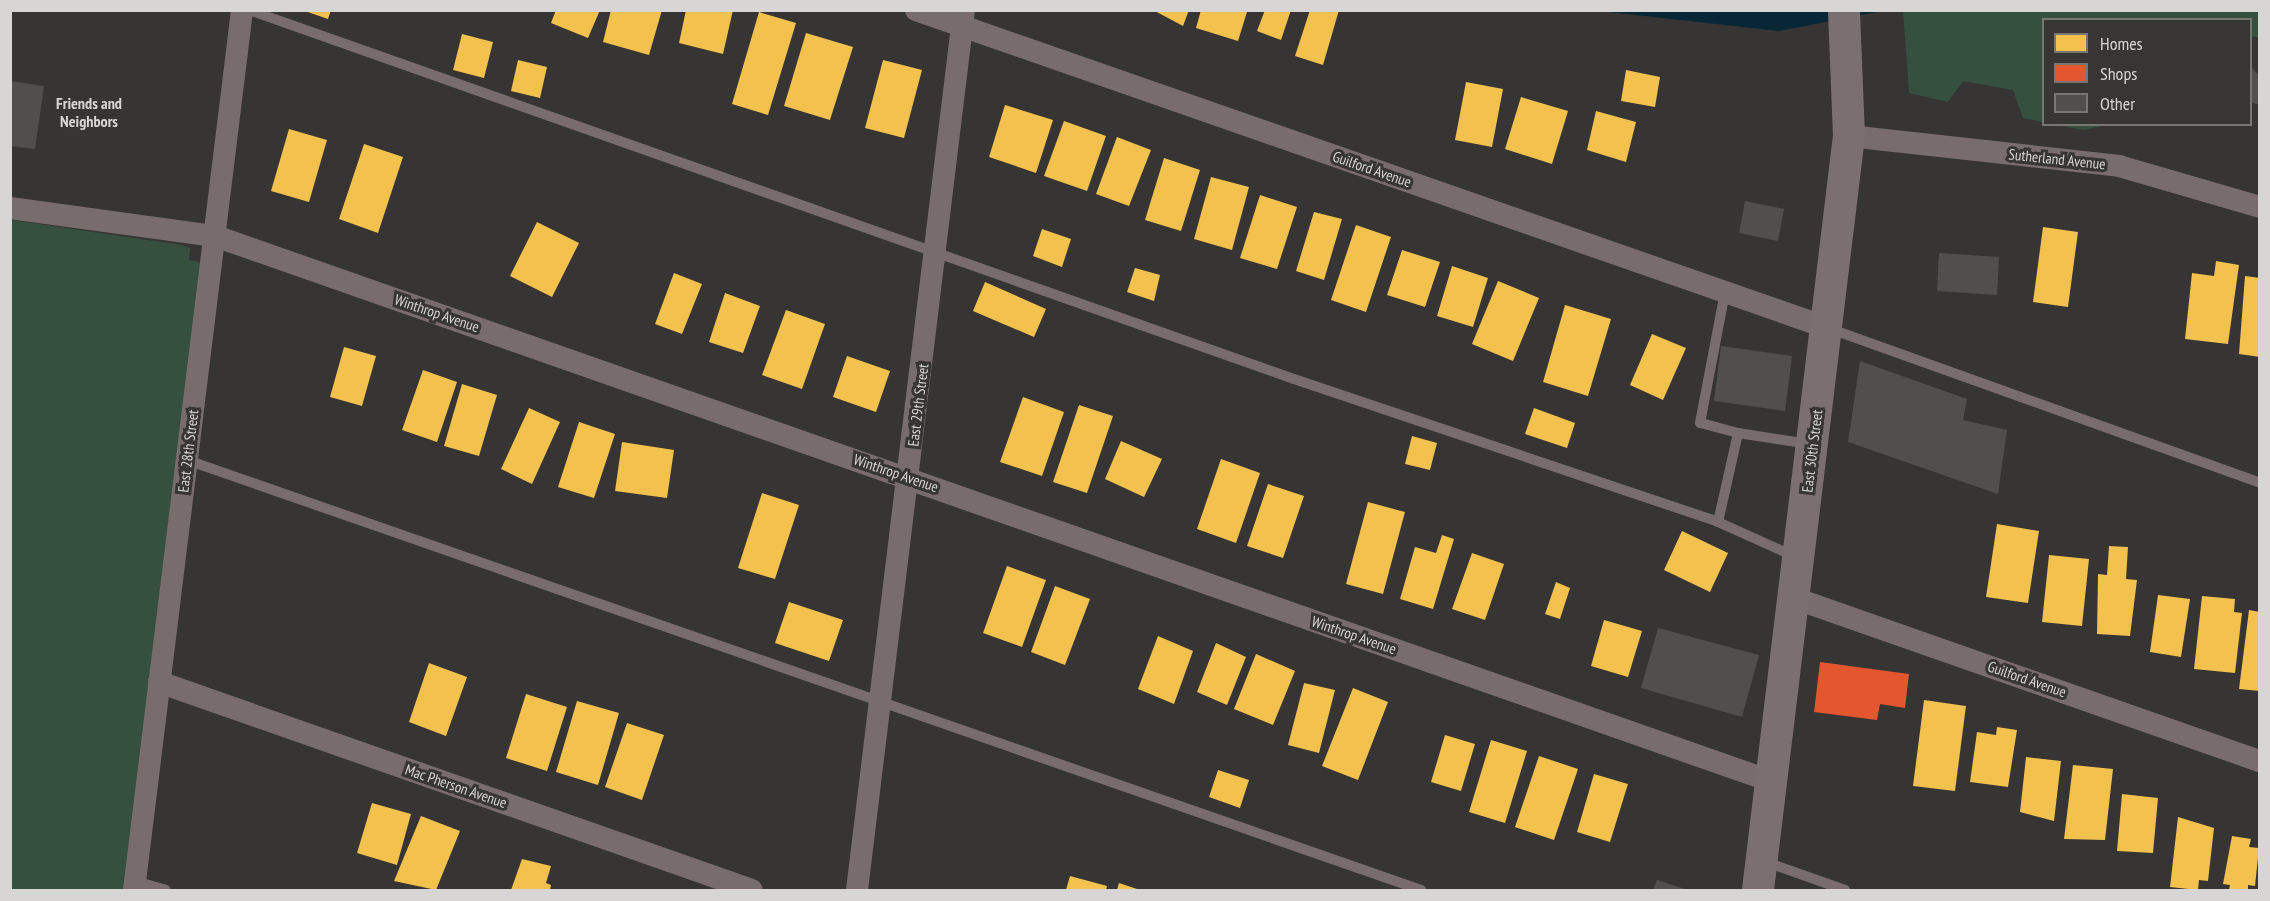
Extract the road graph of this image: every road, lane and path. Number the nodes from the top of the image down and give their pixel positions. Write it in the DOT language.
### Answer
graph roads {
  1 [pos="242,10"];
  2 [pos="249,10"];
  3 [pos="916,10"];
  4 [pos="1844,10"];
  5 [pos="963,19"];
  6 [pos="1849,136"];
  7 [pos="2259,207"];
  8 [pos="10,208"];
  9 [pos="215,236"];
  10 [pos="936,253"];
  11 [pos="1725,292"];
  12 [pos="1828,328"];
  13 [pos="1738,433"];
  14 [pos="1813,445"];
  15 [pos="187,460"];
  16 [pos="909,478"];
  17 [pos="2259,483"];
  18 [pos="1718,522"];
  19 [pos="1799,559"];
  20 [pos="1794,598"];
  21 [pos="159,682"];
  22 [pos="881,700"];
  23 [pos="2259,760"];
  24 [pos="1770,781"];
  25 [pos="1759,876"];
  26 [pos="134,886"];
  27 [pos="166,891"];
  28 [pos="752,891"];
  29 [pos="857,891"];
  30 [pos="1421,891"];
  31 [pos="1845,891"];
  1 -- 9 [label="street, East 28th Street"];
  2 -- 10 [label="lane"];
  3 -- 5 [label="street, Guilford Avenue"];
  4 -- 6 [label="main road, East 30th Street"];
  5 -- 10 [label="street, East 29th Street"];
  5 -- 11 [label="street, Guilford Avenue"];
  6 -- 7 [label="street, Sutherland Avenue"];
  6 -- 12 [label="main road, East 30th Street"];
  8 -- 9 [label="street, Winthrop Avenue"];
  9 -- 15 [label="street, East 28th Street"];
  9 -- 16 [label="street, Winthrop Avenue"];
  10 -- 16 [label="street, East 29th Street"];
  10 -- 18 [label="lane"];
  11 -- 12 [label="street, Guilford Avenue"];
  11 -- 13 [label="lane"];
  12 -- 14 [label="main road, East 30th Street"];
  12 -- 17 [label="lane"];
  13 -- 14 [label="lane"];
  13 -- 18 [label="lane"];
  14 -- 19 [label="main road, East 30th Street"];
  15 -- 21 [label="street, East 28th Street"];
  15 -- 22 [label="lane"];
  16 -- 22 [label="street, East 29th Street"];
  16 -- 24 [label="street, Winthrop Avenue"];
  18 -- 19 [label="lane"];
  19 -- 20 [label="main road, East 30th Street"];
  20 -- 23 [label="street, Guilford Avenue"];
  20 -- 24 [label="main road, East 30th Street"];
  21 -- 26 [label="street, East 28th Street"];
  21 -- 28 [label="street, Mac Pherson Avenue"];
  22 -- 29 [label="street, East 29th Street"];
  22 -- 30 [label="lane"];
  24 -- 25 [label="main road, East 30th Street"];
  25 -- 31 [label="lane"];
  26 -- 27 [label="lane"];
}
